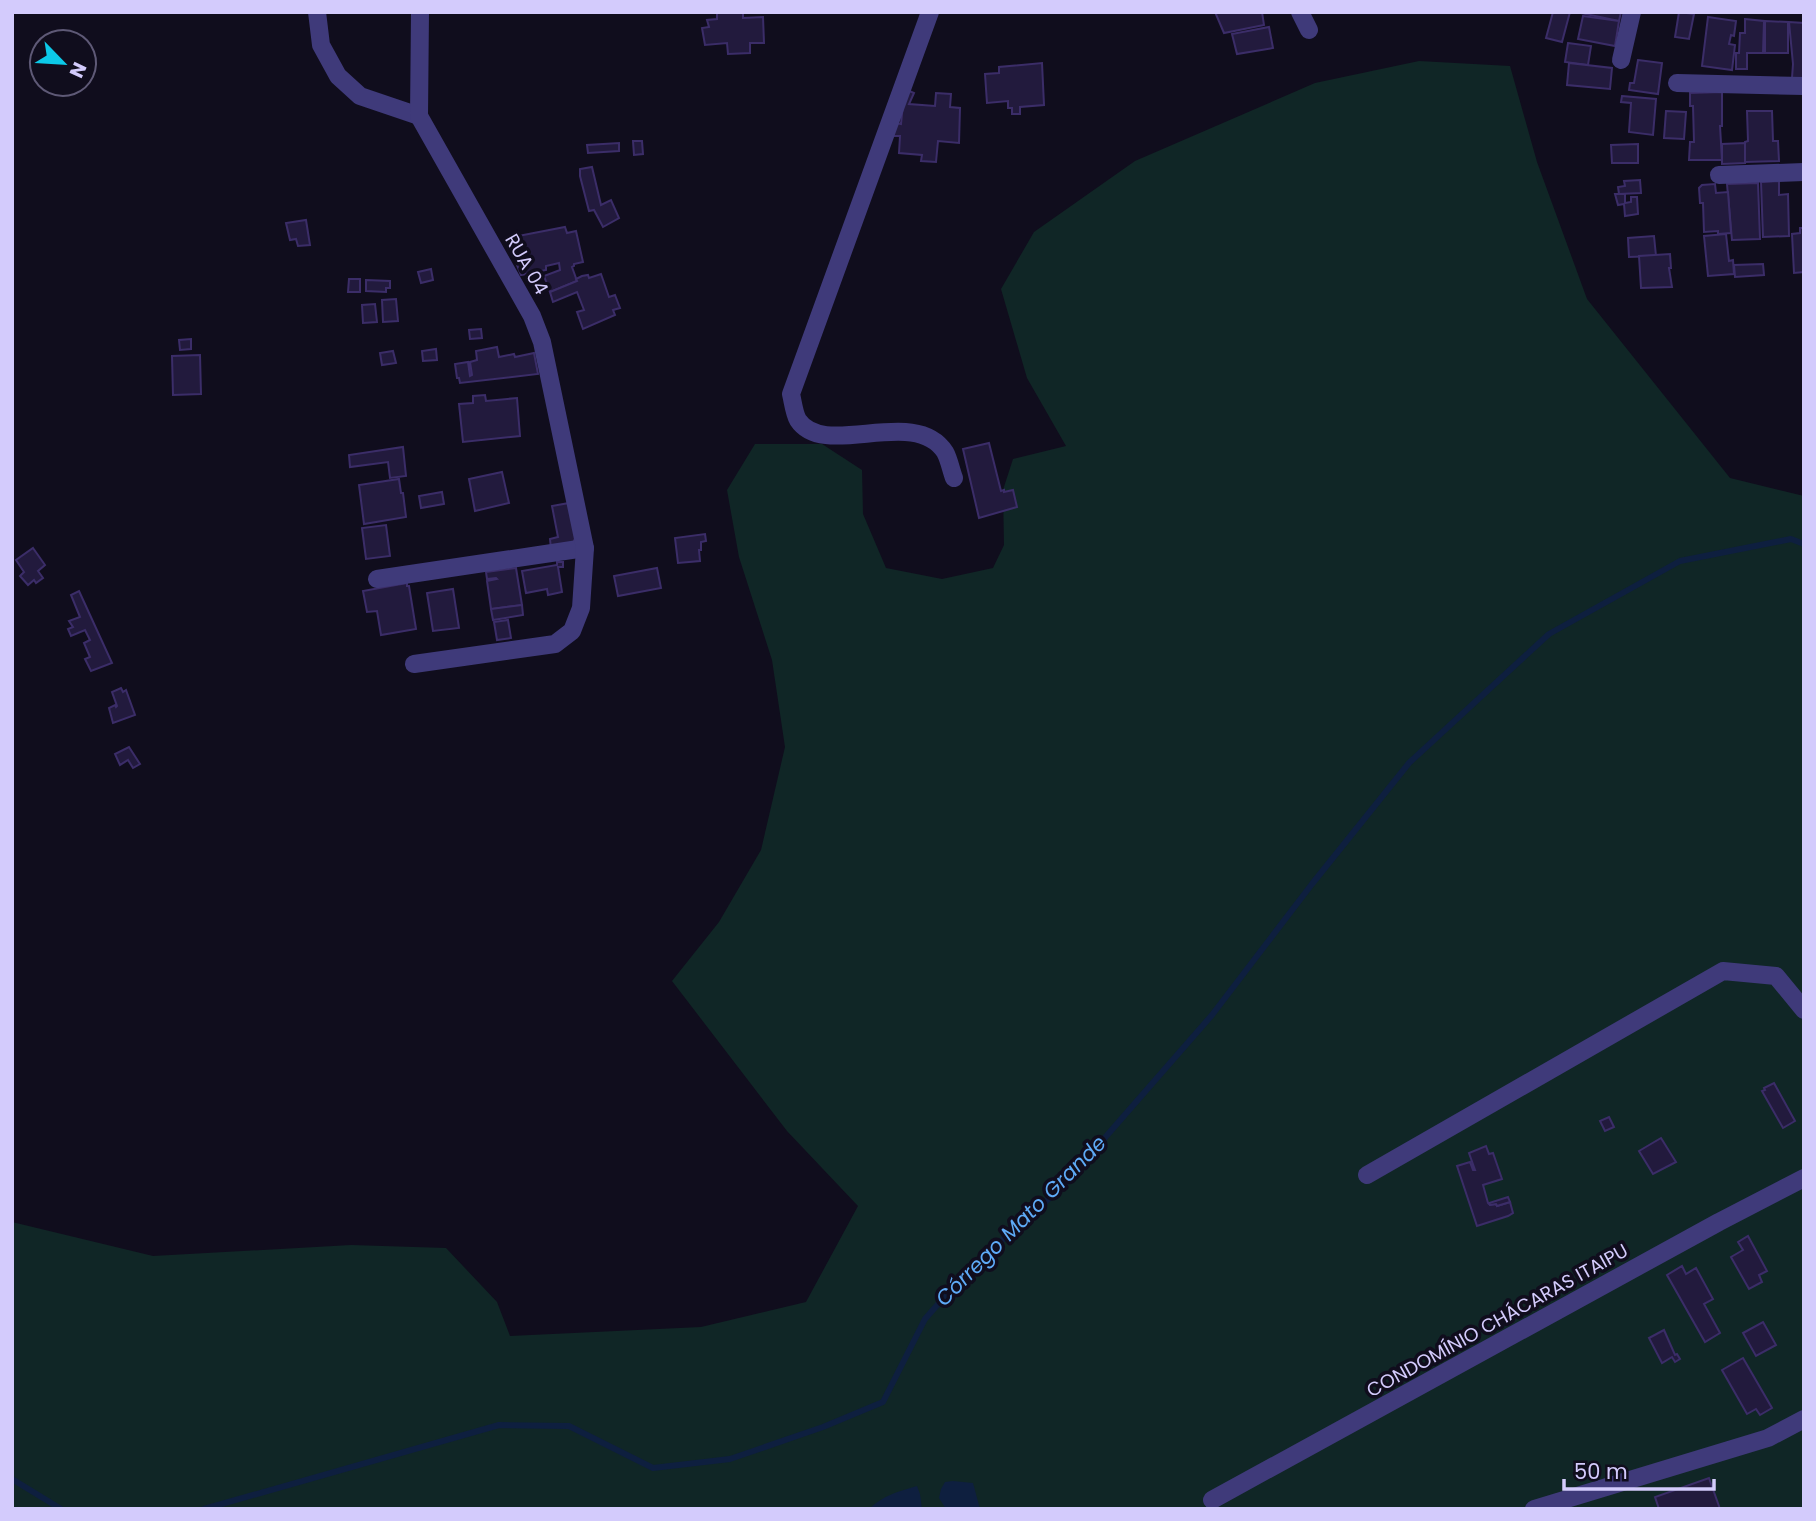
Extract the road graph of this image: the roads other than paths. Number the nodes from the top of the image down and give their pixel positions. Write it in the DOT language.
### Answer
graph roads {
  1 [pos="317,12"];
  2 [pos="420,12"];
  3 [pos="930,12"];
  4 [pos="1300,12"];
  5 [pos="1632,12"];
  6 [pos="1309,30"];
  7 [pos="1621,60"];
  8 [pos="1677,83"];
  9 [pos="1804,86"];
  10 [pos="419,116"];
  11 [pos="1804,172"];
  12 [pos="1719,175"];
  13 [pos="954,478"];
  14 [pos="585,548"];
  15 [pos="376,579"];
  16 [pos="414,663"];
  17 [pos="1804,1010"];
  18 [pos="1367,1175"];
  19 [pos="1804,1178"];
  20 [pos="1804,1419"];
  21 [pos="1212,1500"];
  22 [pos="1534,1509"];
  1 -- 10 [label="street"];
  2 -- 10 [label="street"];
  3 -- 13 [label="street"];
  4 -- 6 [label="street"];
  5 -- 7 [label="street"];
  8 -- 9 [label="street"];
  10 -- 14 [label="street, RUA 04"];
  11 -- 12 [label="street"];
  14 -- 15 [label="street"];
  14 -- 16 [label="street, RUA 04"];
  17 -- 18 [label="street"];
  19 -- 21 [label="street, CONDOMÍNIO CHÁCARAS ITAIPU"];
  20 -- 22 [label="street"];
}
